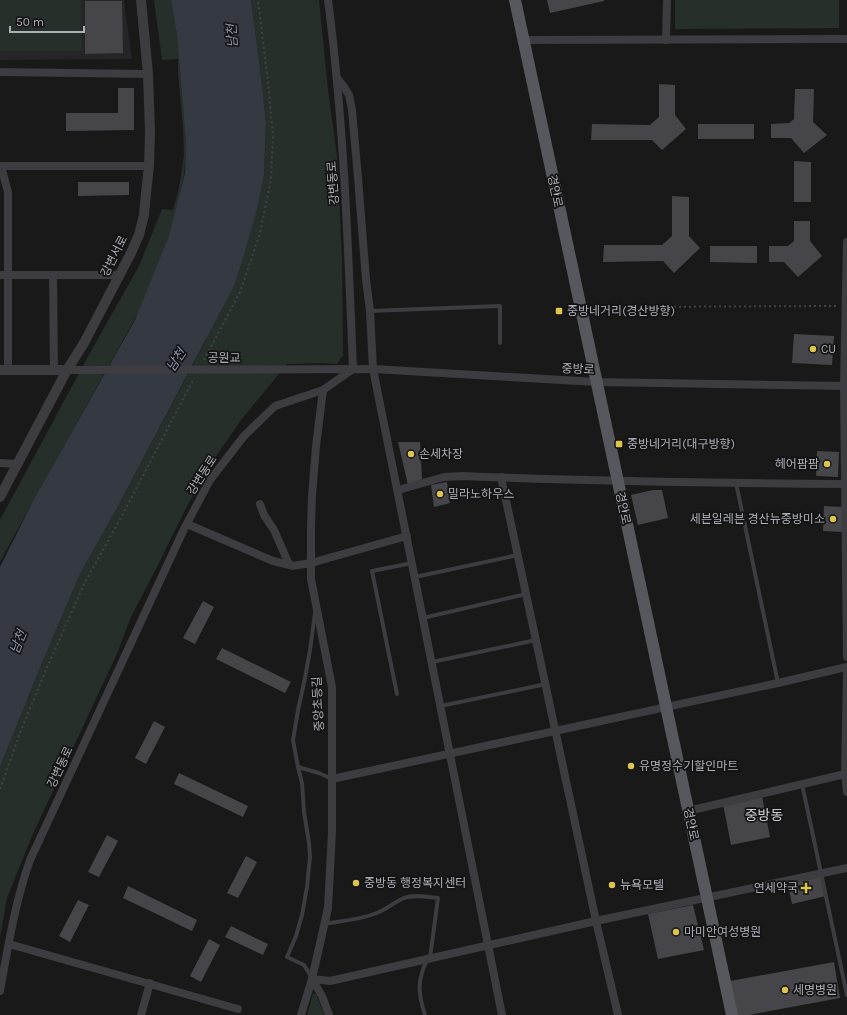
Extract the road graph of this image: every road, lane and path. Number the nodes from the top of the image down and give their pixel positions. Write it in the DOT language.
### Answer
graph roads {
  1 [pos="141,0"];
  2 [pos="258,0"];
  3 [pos="328,0"];
  4 [pos="515,0"];
  5 [pos="667,0"];
  6 [pos="847,39"];
  7 [pos="523,40"];
  8 [pos="666,40"];
  9 [pos="0,72"];
  10 [pos="148,74"];
  11 [pos="336,77"];
  12 [pos="1,166"];
  13 [pos="149,166"];
  14 [pos="847,242"];
  15 [pos="4,275"];
  16 [pos="53,275"];
  17 [pos="119,275"];
  18 [pos="844,306"];
  19 [pos="609,307"];
  20 [pos="370,311"];
  21 [pos="500,343"];
  22 [pos="201,365"];
  23 [pos="353,369"];
  24 [pos="373,369"];
  25 [pos="4,370"];
  26 [pos="54,370"];
  27 [pos="67,370"];
  28 [pos="308,370"];
  29 [pos="194,378"];
  30 [pos="596,382"];
  31 [pos="845,386"];
  32 [pos="323,390"];
  33 [pos="0,463"];
  34 [pos="18,464"];
  35 [pos="501,477"];
  36 [pos="618,481"];
  37 [pos="736,483"];
  38 [pos="846,484"];
  39 [pos="398,490"];
  40 [pos="0,497"];
  41 [pos="260,504"];
  42 [pos="187,524"];
  43 [pos="407,536"];
  44 [pos="518,555"];
  45 [pos="311,563"];
  46 [pos="412,563"];
  47 [pos="290,565"];
  48 [pos="415,577"];
  49 [pos="526,594"];
  50 [pos="316,607"];
  51 [pos="423,618"];
  52 [pos="536,640"];
  53 [pos="847,656"];
  54 [pos="432,662"];
  55 [pos="847,667"];
  56 [pos="847,673"];
  57 [pos="778,683"];
  58 [pos="546,684"];
  59 [pos="397,694"];
  60 [pos="441,706"];
  61 [pos="666,707"];
  62 [pos="556,730"];
  63 [pos="450,753"];
  64 [pos="298,767"];
  65 [pos="845,774"];
  66 [pos="332,779"];
  67 [pos="802,784"];
  68 [pos="0,789"];
  69 [pos="847,792"];
  70 [pos="688,811"];
  71 [pos="847,868"];
  72 [pos="821,873"];
  73 [pos="707,898"];
  74 [pos="596,921"];
  75 [pos="324,924"];
  76 [pos="9,944"];
  77 [pos="488,945"];
  78 [pos="429,959"];
  79 [pos="312,979"];
  80 [pos="150,983"];
  81 [pos="0,991"];
  82 [pos="847,995"];
  83 [pos="237,1012"];
  84 [pos="141,1015"];
  85 [pos="301,1015"];
  86 [pos="329,1015"];
  87 [pos="425,1015"];
  88 [pos="502,1015"];
  89 [pos="618,1015"];
  90 [pos="732,1015"];
  1 -- 10 [label="street, 강변서로"];
  2 -- 22 [label="path"];
  3 -- 11 [label="street, 강변동로"];
  4 -- 7 [label="main road, 경안로"];
  5 -- 8 [label="street"];
  6 -- 8 [label="street"];
  7 -- 8 [label="street"];
  7 -- 30 [label="main road, 경안로"];
  9 -- 10 [label="street"];
  10 -- 13 [label="street, 강변서로"];
  11 -- 20 [label="street"];
  11 -- 23 [label="street, 강변동로"];
  12 -- 13 [label="street"];
  12 -- 15 [label="street"];
  13 -- 17 [label="street, 강변서로"];
  14 -- 31 [label="street"];
  15 -- 16 [label="street"];
  15 -- 25 [label="street"];
  16 -- 17 [label="street"];
  16 -- 26 [label="street"];
  17 -- 27 [label="street, 강변서로"];
  18 -- 19 [label="path"];
  20 -- 21 [label="lane"];
  20 -- 24 [label="street"];
  23 -- 24 [label="street, 중방로"];
  23 -- 28 [label="street, 중방로"];
  23 -- 32 [label="street, 강변동로"];
  24 -- 30 [label="street, 중방로"];
  24 -- 39 [label="street"];
  25 -- 26 [label="street"];
  26 -- 27 [label="street"];
  27 -- 28 [label="street, 공원교"];
  27 -- 34 [label="street, 강변서로"];
  29 -- 68 [label="path"];
  30 -- 31 [label="street, 중방로"];
  30 -- 36 [label="main road, 경안로"];
  31 -- 38 [label="street"];
  32 -- 42 [label="street, 강변동로"];
  32 -- 45 [label="street, 중앙초등길"];
  33 -- 34 [label="street"];
  34 -- 40 [label="street, 강변서로"];
  35 -- 36 [label="street"];
  35 -- 39 [label="street"];
  35 -- 44 [label="street"];
  36 -- 37 [label="street"];
  36 -- 61 [label="main road, 경안로"];
  37 -- 38 [label="street"];
  37 -- 57 [label="lane"];
  38 -- 53 [label="street"];
  39 -- 43 [label="street"];
  41 -- 47 [label="street"];
  42 -- 47 [label="street"];
  42 -- 76 [label="street, 강변동로"];
  43 -- 45 [label="street"];
  43 -- 46 [label="street"];
  44 -- 48 [label="lane"];
  44 -- 49 [label="street"];
  45 -- 47 [label="street"];
  45 -- 50 [label="street, 중앙초등길"];
  46 -- 48 [label="street"];
  46 -- 59 [label="lane"];
  48 -- 51 [label="street"];
  49 -- 51 [label="lane"];
  49 -- 52 [label="street"];
  50 -- 64 [label="lane"];
  50 -- 66 [label="street, 중앙초등길"];
  51 -- 54 [label="street"];
  52 -- 54 [label="lane"];
  52 -- 58 [label="street"];
  54 -- 60 [label="street"];
  55 -- 57 [label="street"];
  56 -- 65 [label="street"];
  57 -- 61 [label="street"];
  58 -- 60 [label="lane"];
  58 -- 62 [label="street"];
  60 -- 63 [label="street"];
  61 -- 62 [label="street"];
  61 -- 70 [label="main road, 경안로"];
  62 -- 63 [label="street"];
  62 -- 74 [label="street"];
  63 -- 66 [label="street"];
  63 -- 77 [label="street"];
  64 -- 66 [label="lane"];
  64 -- 79 [label="lane"];
  65 -- 67 [label="street"];
  65 -- 69 [label="street"];
  66 -- 75 [label="street, 중앙초등길"];
  67 -- 70 [label="street"];
  67 -- 72 [label="lane"];
  70 -- 73 [label="main road, 경안로"];
  71 -- 72 [label="street"];
  72 -- 73 [label="street"];
  72 -- 82 [label="lane"];
  73 -- 74 [label="street"];
  73 -- 90 [label="main road, 경안로"];
  74 -- 77 [label="street"];
  74 -- 89 [label="street"];
  75 -- 78 [label="lane"];
  75 -- 79 [label="street, 중앙초등길"];
  76 -- 80 [label="street"];
  76 -- 81 [label="street, 강변동로"];
  77 -- 78 [label="street"];
  77 -- 88 [label="street"];
  78 -- 79 [label="street"];
  78 -- 87 [label="lane"];
  79 -- 85 [label="street, 중앙초등길"];
  79 -- 86 [label="street"];
  80 -- 83 [label="street"];
  80 -- 84 [label="street"];
}
